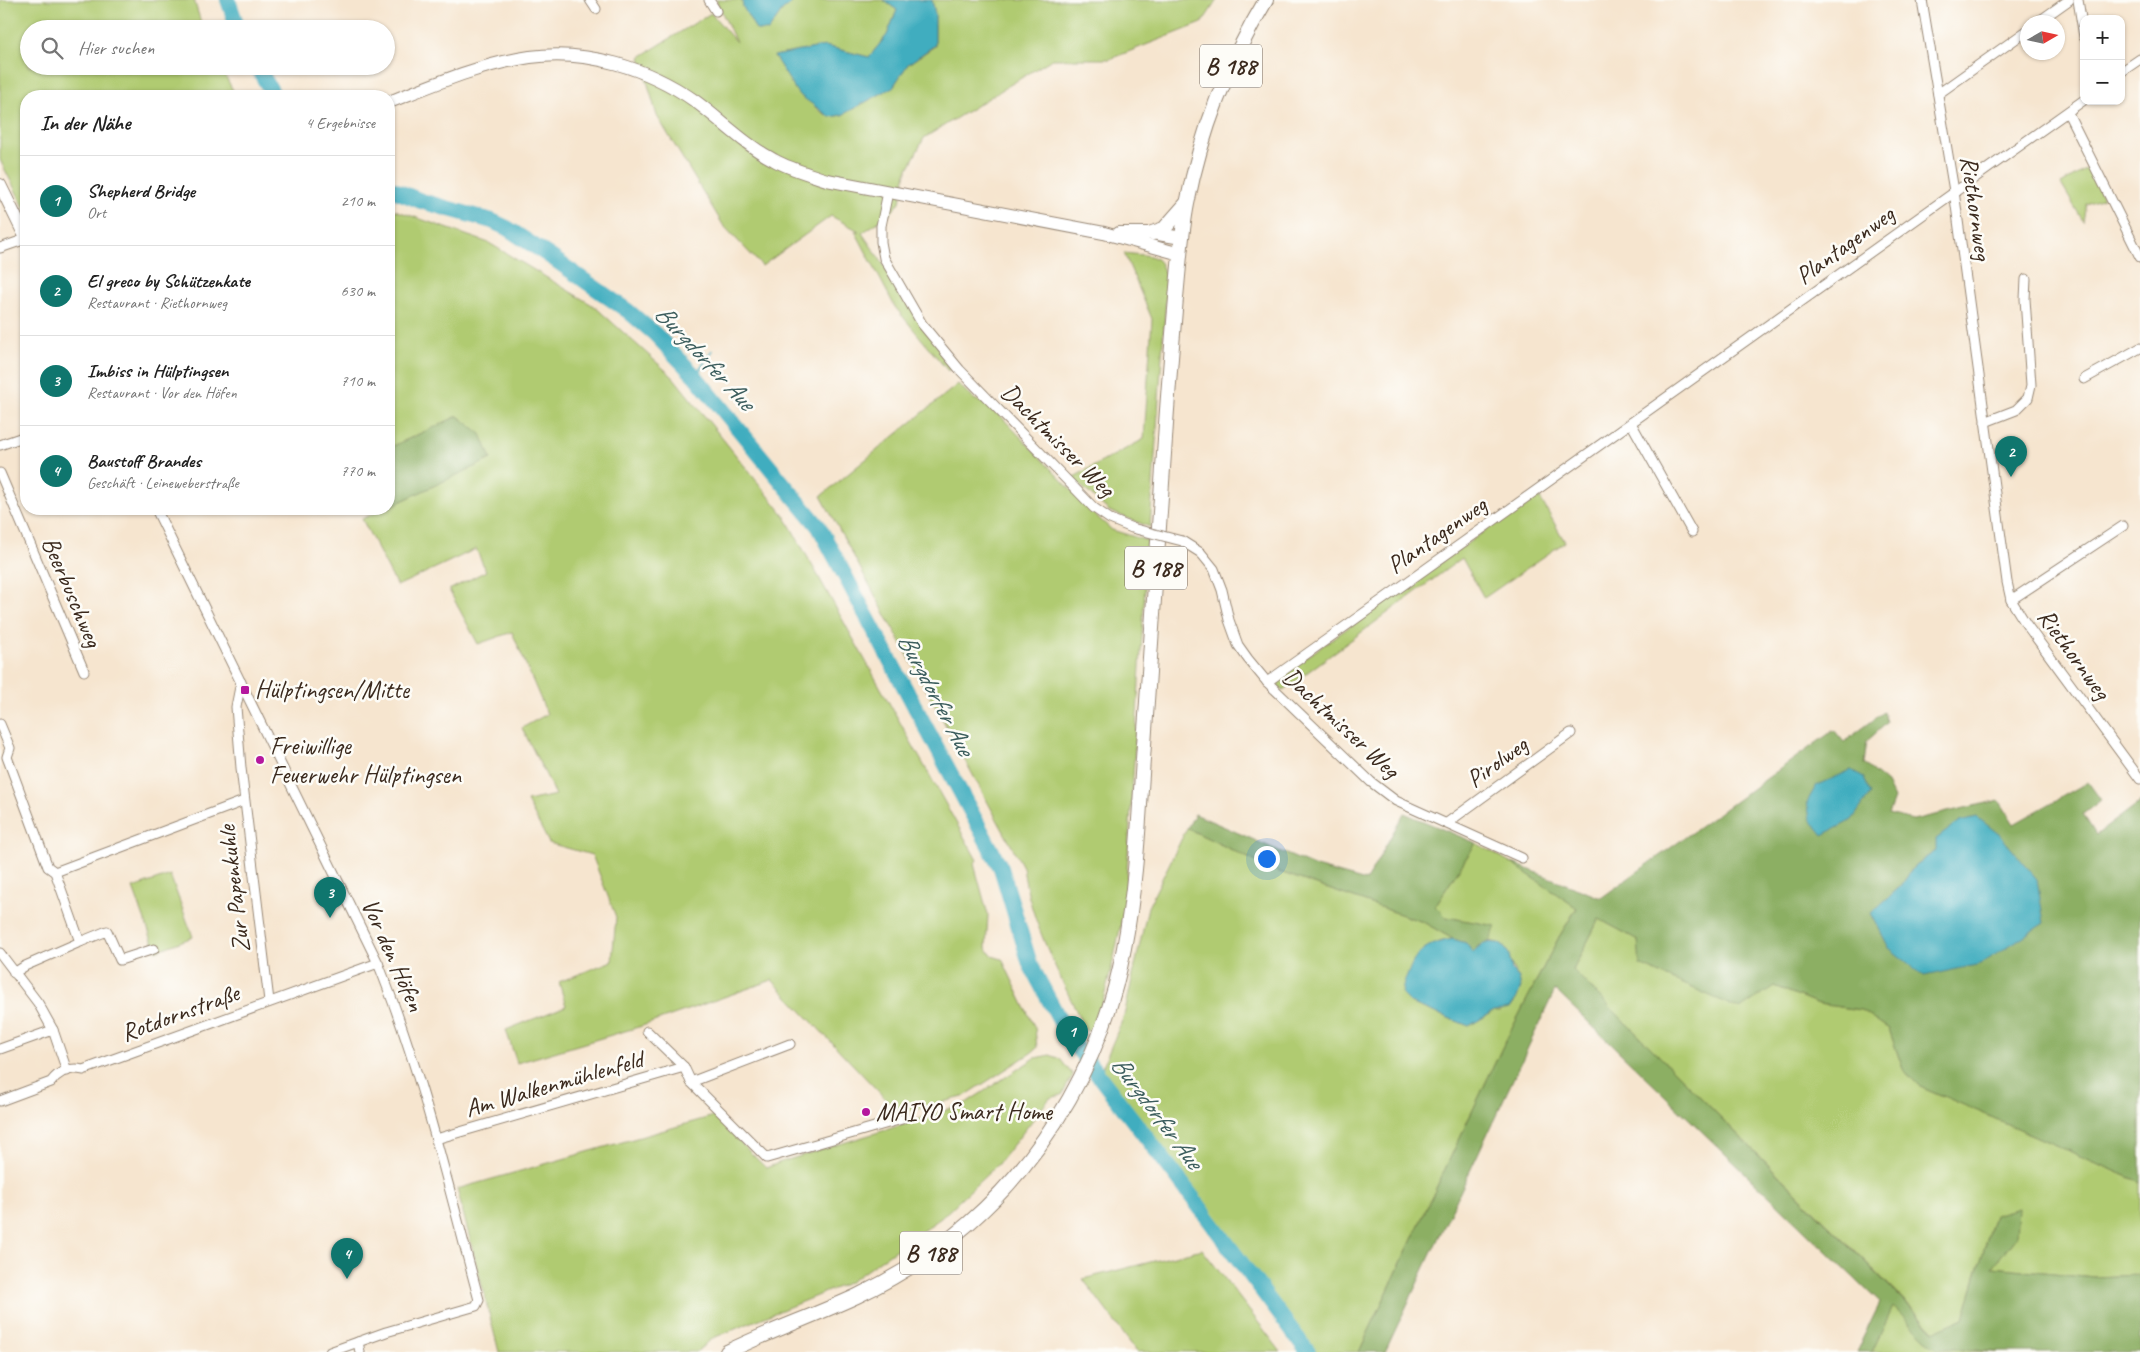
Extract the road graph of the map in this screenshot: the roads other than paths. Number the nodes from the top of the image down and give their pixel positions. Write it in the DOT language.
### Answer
graph roads {
  1 [pos="590,0"];
  2 [pos="709,0"];
  3 [pos="1266,0"];
  4 [pos="1922,0"];
  5 [pos="2069,0"];
  6 [pos="2078,0"];
  7 [pos="596,9"];
  8 [pos="716,11"];
  9 [pos="2048,15"];
  10 [pos="2080,15"];
  11 [pos="2020,36"];
  12 [pos="2140,59"];
  13 [pos="2125,69"];
  14 [pos="1938,94"];
  15 [pos="395,100"];
  16 [pos="2080,103"];
  17 [pos="2068,113"];
  18 [pos="0,185"];
  19 [pos="1954,191"];
  20 [pos="888,192"];
  21 [pos="1187,203"];
  22 [pos="20,226"];
  23 [pos="1104,233"];
  24 [pos="1152,233"];
  25 [pos="1182,238"];
  26 [pos="20,240"];
  27 [pos="0,248"];
  28 [pos="1180,254"];
  29 [pos="2140,257"];
  30 [pos="2026,279"];
  31 [pos="2140,348"];
  32 [pos="2084,379"];
  33 [pos="1986,422"];
  34 [pos="1631,423"];
  35 [pos="20,438"];
  36 [pos="0,445"];
  37 [pos="0,473"];
  38 [pos="159,515"];
  39 [pos="2124,526"];
  40 [pos="1692,532"];
  41 [pos="2011,600"];
  42 [pos="84,671"];
  43 [pos="241,682"];
  44 [pos="1267,682"];
  45 [pos="0,724"];
  46 [pos="1571,733"];
  47 [pos="4,758"];
  48 [pos="2140,779"];
  49 [pos="244,801"];
  50 [pos="1448,823"];
  51 [pos="1522,858"];
  52 [pos="55,872"];
  53 [pos="80,942"];
  54 [pos="154,949"];
  55 [pos="0,953"];
  56 [pos="378,963"];
  57 [pos="14,973"];
  58 [pos="269,1002"];
  59 [pos="53,1030"];
  60 [pos="647,1031"];
  61 [pos="790,1044"];
  62 [pos="0,1049"];
  63 [pos="684,1067"];
  64 [pos="67,1071"];
  65 [pos="691,1082"];
  66 [pos="0,1101"];
  67 [pos="902,1119"];
  68 [pos="436,1140"];
  69 [pos="358,1342"];
  70 [pos="330,1352"];
  71 [pos="360,1352"];
  72 [pos="727,1352"];
  1 -- 7 [label="street"];
  2 -- 8 [label="street"];
  3 -- 21 [label="main road, B 188"];
  4 -- 14 [label="street, Riethornweg"];
  5 -- 9 [label="street"];
  6 -- 10 [label="street"];
  11 -- 14 [label="street"];
  12 -- 13 [label="street"];
  14 -- 19 [label="street, Riethornweg"];
  15 -- 20 [label="street"];
  16 -- 17 [label="street, Plantagenweg"];
  17 -- 19 [label="street, Plantagenweg"];
  17 -- 29 [label="street"];
  18 -- 22 [label="street"];
  19 -- 33 [label="street, Riethornweg"];
  19 -- 34 [label="street, Plantagenweg"];
  20 -- 23 [label="street"];
  20 -- 44 [label="street, Dachtmisser Weg, bridge"];
  21 -- 24 [label="main road"];
  21 -- 25 [label="main road, B 188"];
  23 -- 24 [label="street"];
  23 -- 28 [label="street"];
  24 -- 25 [label="street"];
  25 -- 28 [label="main road, B 188"];
  26 -- 27 [label="street"];
  28 -- 72 [label="main road, B 188"];
  30 -- 33 [label="street, Riethornweg"];
  31 -- 32 [label="street"];
  33 -- 41 [label="street, Riethornweg"];
  34 -- 40 [label="street"];
  34 -- 44 [label="street, Plantagenweg"];
  35 -- 36 [label="street"];
  37 -- 42 [label="street, Beerbuschweg"];
  38 -- 43 [label="street, Vor den Höfen"];
  39 -- 41 [label="street, Riethornweg"];
  41 -- 48 [label="street, Riethornweg"];
  43 -- 49 [label="street, Zur Papenkuhle"];
  43 -- 56 [label="street, Vor den Höfen"];
  44 -- 50 [label="street, Dachtmisser Weg"];
  45 -- 47 [label="street"];
  46 -- 50 [label="street, Pirolweg"];
  47 -- 52 [label="street"];
  49 -- 52 [label="street, Zur Papenkuhle"];
  49 -- 58 [label="street, Zur Papenkuhle"];
  50 -- 51 [label="street, Dachtmisser Weg"];
  52 -- 53 [label="street"];
  53 -- 54 [label="street"];
  53 -- 57 [label="street"];
  55 -- 57 [label="street"];
  56 -- 58 [label="street, Rotdornstraße"];
  56 -- 68 [label="street, Vor den Höfen"];
  57 -- 59 [label="street"];
  58 -- 64 [label="street, Rotdornstraße"];
  59 -- 62 [label="street"];
  59 -- 64 [label="street"];
  60 -- 63 [label="street, Am Walkenmühlenfeld"];
  61 -- 65 [label="street"];
  63 -- 65 [label="street, Am Walkenmühlenfeld"];
  63 -- 68 [label="street, Am Walkenmühlenfeld"];
  64 -- 66 [label="street, Rotdornstraße"];
  65 -- 67 [label="street, Am Walkenmühlenfeld"];
  68 -- 69 [label="street, Vor den Höfen"];
  69 -- 70 [label="street"];
  69 -- 71 [label="street"];
}
